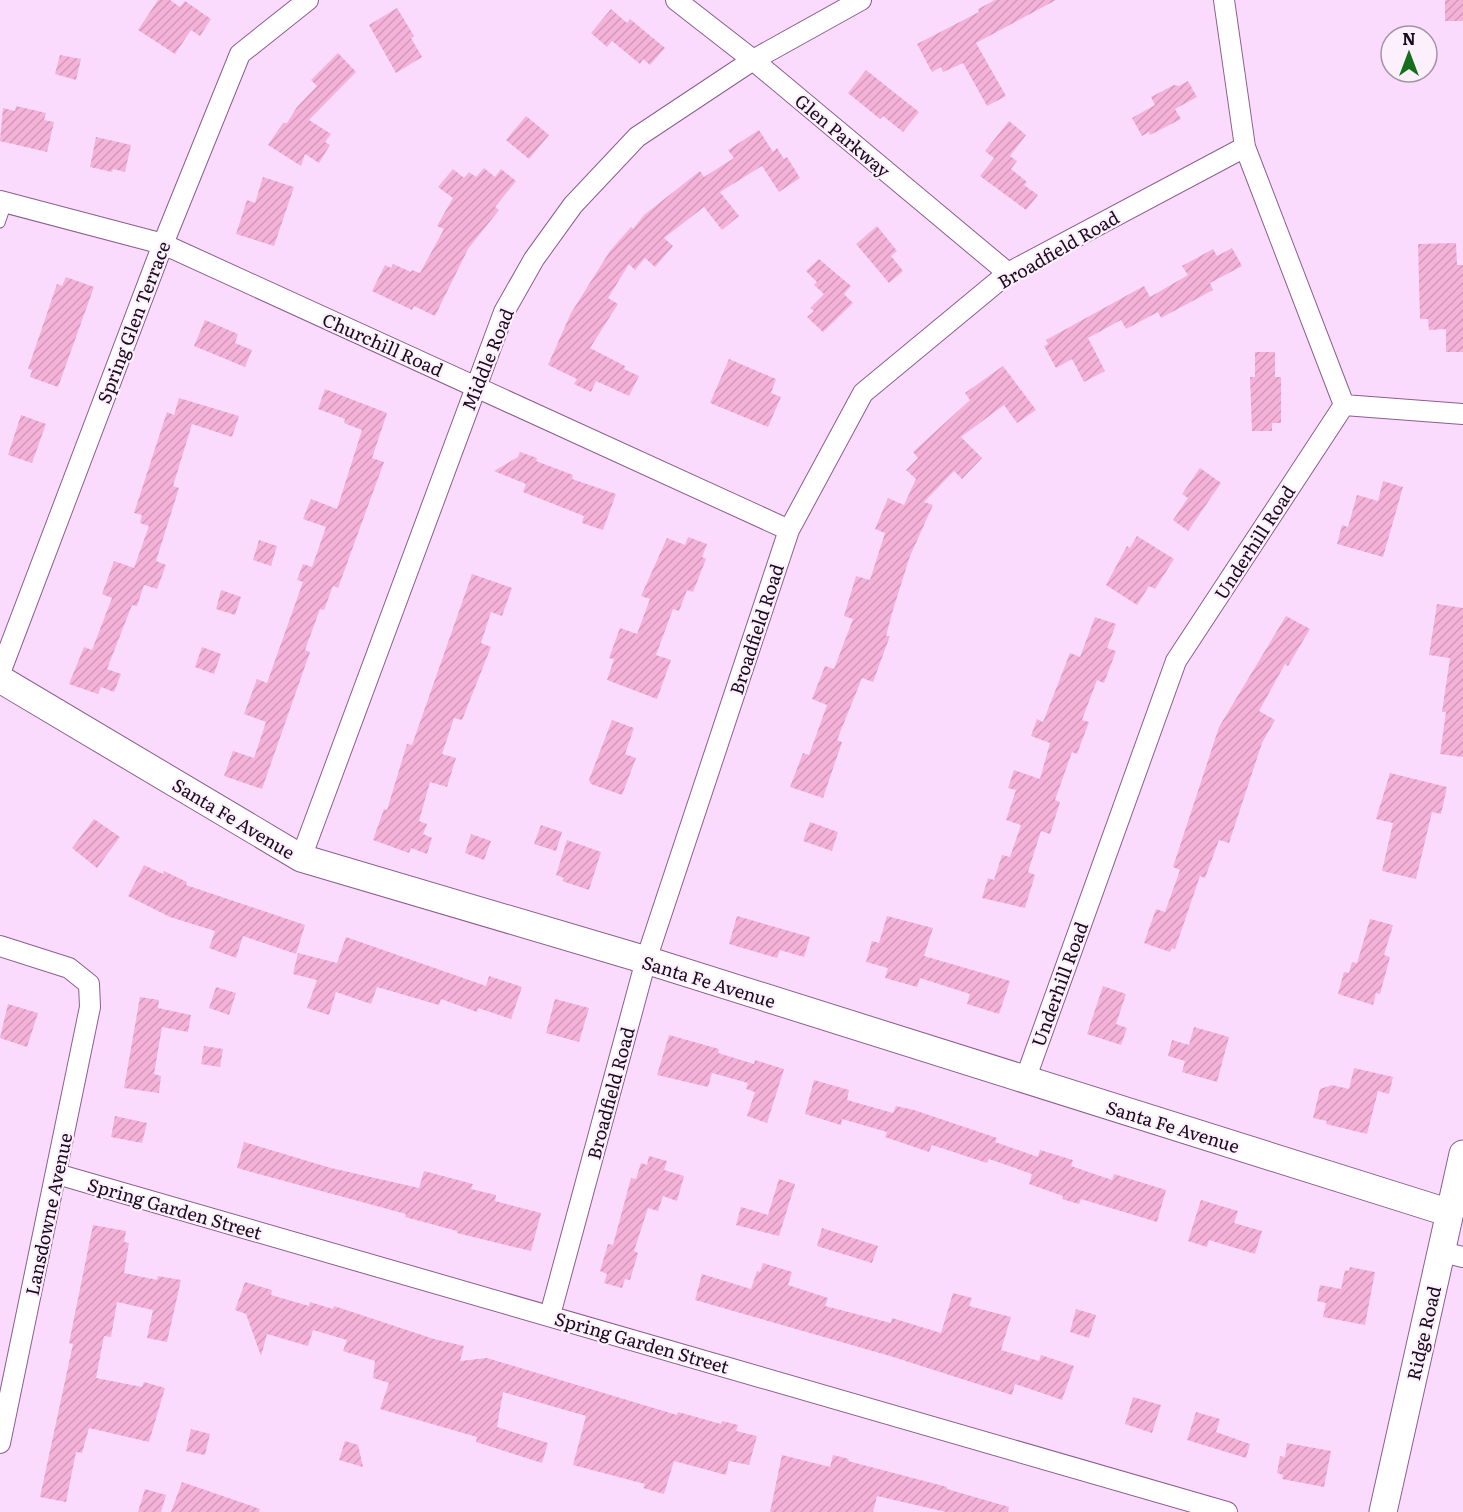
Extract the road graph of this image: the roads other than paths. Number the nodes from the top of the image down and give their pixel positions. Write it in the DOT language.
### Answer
graph roads {
  1 [pos="308,0"];
  2 [pos="676,0"];
  3 [pos="861,0"];
  4 [pos="1224,0"];
  5 [pos="753,60"];
  6 [pos="1245,147"];
  7 [pos="4,202"];
  8 [pos="0,223"];
  9 [pos="163,244"];
  10 [pos="1008,273"];
  11 [pos="476,387"];
  12 [pos="1344,405"];
  13 [pos="1463,414"];
  14 [pos="789,530"];
  15 [pos="0,673"];
  16 [pos="0,679"];
  17 [pos="301,858"];
  18 [pos="0,946"];
  19 [pos="646,960"];
  20 [pos="1025,1080"];
  21 [pos="1463,1154"];
  22 [pos="57,1174"];
  23 [pos="1450,1213"];
  24 [pos="1452,1254"];
  25 [pos="550,1315"];
  26 [pos="0,1443"];
  27 [pos="1227,1512"];
  28 [pos="1383,1512"];
  1 -- 9 [label="street, Spring Glen Terrace"];
  2 -- 5 [label="street, Glen Parkway"];
  3 -- 5 [label="street, Middle Road"];
  4 -- 6 [label="street"];
  5 -- 10 [label="street, Glen Parkway"];
  5 -- 11 [label="street, Middle Road"];
  6 -- 10 [label="street, Broadfield Road"];
  6 -- 12 [label="street"];
  7 -- 8 [label="lane"];
  7 -- 9 [label="street, Churchill Road"];
  9 -- 11 [label="street, Churchill Road"];
  9 -- 15 [label="street, Spring Glen Terrace"];
  10 -- 14 [label="street, Broadfield Road"];
  11 -- 14 [label="street, Churchill Road"];
  11 -- 17 [label="street, Middle Road"];
  12 -- 13 [label="street"];
  12 -- 20 [label="street, Underhill Road"];
  14 -- 19 [label="street, Broadfield Road"];
  16 -- 17 [label="main road, Santa Fe Avenue"];
  17 -- 19 [label="main road, Santa Fe Avenue"];
  18 -- 22 [label="street, Lansdowne Avenue"];
  19 -- 20 [label="main road, Santa Fe Avenue"];
  19 -- 25 [label="street, Broadfield Road"];
  20 -- 23 [label="main road, Santa Fe Avenue"];
  21 -- 23 [label="main road, Ridge Road"];
  22 -- 25 [label="street, Spring Garden Street"];
  22 -- 26 [label="street, Lansdowne Avenue"];
  23 -- 24 [label="main road, Ridge Road"];
  24 -- 28 [label="main road, Ridge Road"];
  25 -- 27 [label="street, Spring Garden Street"];
}
